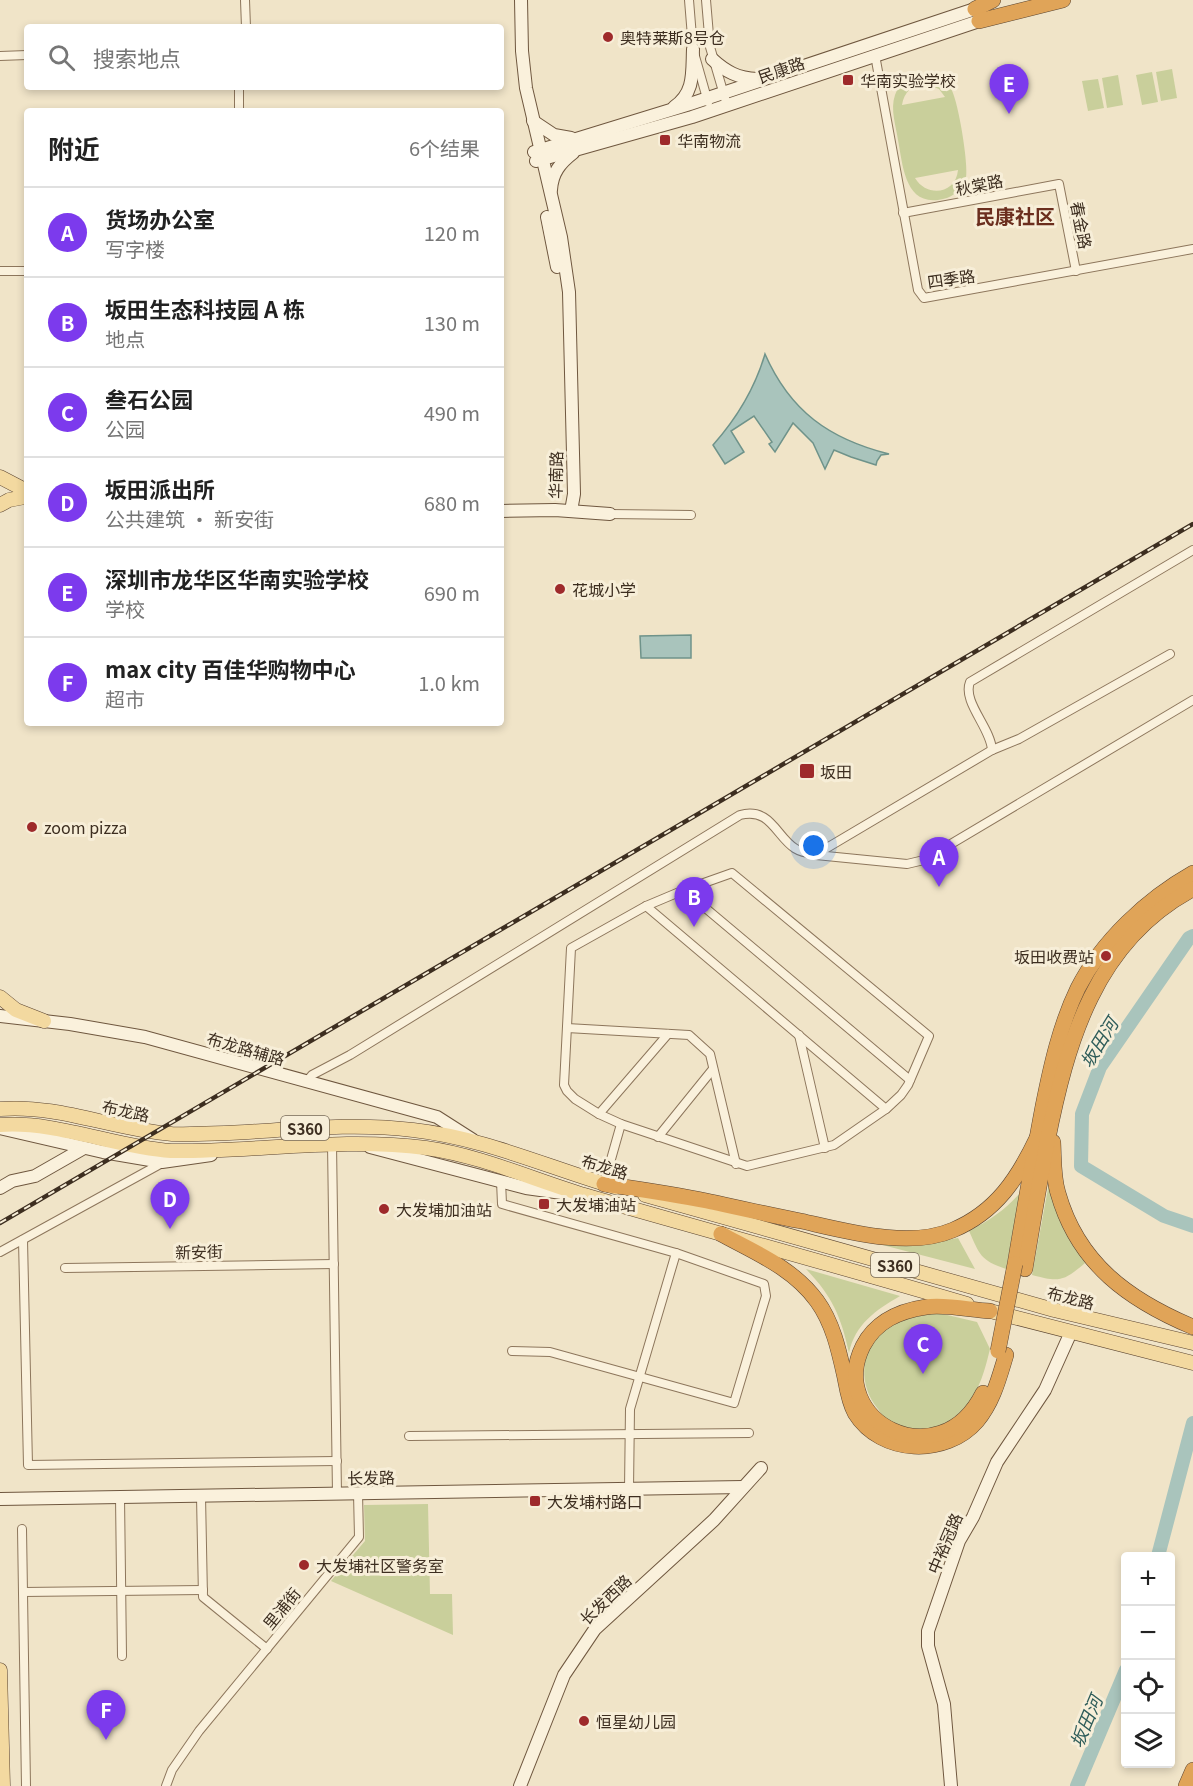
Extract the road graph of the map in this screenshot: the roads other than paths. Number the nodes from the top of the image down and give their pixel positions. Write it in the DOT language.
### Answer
graph roads {
  1 [pos="245,0"];
  2 [pos="513,0"];
  3 [pos="521,0"];
  4 [pos="689,0"];
  5 [pos="706,0"];
  6 [pos="993,0"];
  7 [pos="1002,0"];
  8 [pos="1036,0"];
  9 [pos="1063,0"];
  10 [pos="977,15"];
  11 [pos="246,24"];
  12 [pos="907,38"];
  13 [pos="693,49"];
  14 [pos="875,55"];
  15 [pos="0,56"];
  16 [pos="24,56"];
  17 [pos="712,59"];
  18 [pos="761,80"];
  19 [pos="239,90"];
  20 [pos="723,92"];
  21 [pos="708,104"];
  22 [pos="727,105"];
  23 [pos="239,108"];
  24 [pos="670,110"];
  25 [pos="532,121"];
  26 [pos="579,144"];
  27 [pos="537,156"];
  28 [pos="1059,184"];
  29 [pos="551,195"];
  30 [pos="903,213"];
  31 [pos="1193,249"];
  32 [pos="0,271"];
  33 [pos="24,271"];
  34 [pos="1076,271"];
  35 [pos="0,477"];
  36 [pos="0,485"];
  37 [pos="24,492"];
  38 [pos="24,493"];
  39 [pos="24,493"];
  40 [pos="24,493"];
  41 [pos="0,494"];
  42 [pos="0,505"];
  43 [pos="504,511"];
  44 [pos="571,511"];
  45 [pos="610,514"];
  46 [pos="691,514"];
  47 [pos="1193,550"];
  48 [pos="1170,654"];
  49 [pos="1193,700"];
  50 [pos="992,750"];
  51 [pos="809,854"];
  52 [pos="1193,873"];
  53 [pos="1193,889"];
  54 [pos="684,890"];
  55 [pos="646,906"];
  56 [pos="0,997"];
  57 [pos="0,1016"];
  58 [pos="44,1021"];
  59 [pos="567,1028"];
  60 [pos="668,1034"];
  61 [pos="799,1034"];
  62 [pos="713,1069"];
  63 [pos="910,1080"];
  64 [pos="306,1082"];
  65 [pos="0,1108"];
  66 [pos="886,1108"];
  67 [pos="599,1114"];
  68 [pos="1052,1119"];
  69 [pos="621,1124"];
  70 [pos="0,1126"];
  71 [pos="658,1137"];
  72 [pos="1037,1138"];
  73 [pos="474,1140"];
  74 [pos="351,1143"];
  75 [pos="332,1144"];
  76 [pos="84,1148"];
  77 [pos="242,1148"];
  78 [pos="825,1148"];
  79 [pos="162,1162"];
  80 [pos="736,1164"];
  81 [pos="501,1181"];
  82 [pos="604,1184"];
  83 [pos="0,1188"];
  84 [pos="592,1197"];
  85 [pos="721,1234"];
  86 [pos="23,1240"];
  87 [pos="0,1252"];
  88 [pos="676,1253"];
  89 [pos="334,1264"];
  90 [pos="1020,1266"];
  91 [pos="65,1268"];
  92 [pos="990,1311"];
  93 [pos="1071,1332"];
  94 [pos="1191,1337"];
  95 [pos="512,1351"];
  96 [pos="1002,1353"];
  97 [pos="1189,1362"];
  98 [pos="639,1377"];
  99 [pos="749,1433"];
  100 [pos="409,1436"];
  101 [pos="630,1436"];
  102 [pos="337,1461"];
  103 [pos="761,1468"];
  104 [pos="743,1487"];
  105 [pos="629,1489"];
  106 [pos="358,1493"];
  107 [pos="337,1494"];
  108 [pos="201,1496"];
  109 [pos="120,1497"];
  110 [pos="0,1499"];
  111 [pos="22,1529"];
  112 [pos="203,1590"];
  113 [pos="121,1591"];
  114 [pos="23,1592"];
  115 [pos="267,1649"];
  116 [pos="122,1656"];
  117 [pos="0,1670"];
  118 [pos="1193,1770"];
  119 [pos="3,1785"];
  120 [pos="26,1786"];
  121 [pos="166,1786"];
  122 [pos="520,1786"];
  123 [pos="951,1786"];
  124 [pos="1186,1786"];
  1 -- 11 [label="street"];
  2 -- 27 [label="main road, 华南路"];
  3 -- 25 [label="main road, 华南路"];
  4 -- 13 [label="street"];
  5 -- 17 [label="street"];
  6 -- 10 [label="highway"];
  7 -- 10 [label="main road, 民康路"];
  8 -- 10 [label="main road, 民康路"];
  9 -- 10 [label="highway"];
  10 -- 12 [label="main road, 民康路"];
  12 -- 14 [label="main road, 民康路"];
  12 -- 18 [label="main road, 民康路"];
  13 -- 21 [label="street"];
  13 -- 24 [label="main road"];
  14 -- 22 [label="main road, 民康路"];
  14 -- 30 [label="street, 四季路"];
  15 -- 16 [label="street"];
  17 -- 18 [label="main road"];
  17 -- 20 [label="street"];
  18 -- 20 [label="main road, 民康路"];
  19 -- 23 [label="street"];
  20 -- 21 [label="main road, 民康路"];
  20 -- 22 [label="street"];
  21 -- 22 [label="main road, 民康路"];
  21 -- 24 [label="main road, 民康路"];
  21 -- 26 [label="main road, 民康路"];
  24 -- 26 [label="main road, 民康路"];
  25 -- 26 [label="main road"];
  25 -- 27 [label="main road, 华南路"];
  26 -- 27 [label="main road, 民康路"];
  26 -- 29 [label="main road"];
  27 -- 29 [label="main road, 华南路"];
  27 -- 44 [label="main road, 华南路"];
  28 -- 30 [label="street, 秋棠路"];
  28 -- 34 [label="street, 春金路"];
  29 -- 44 [label="main road, 华南路"];
  30 -- 34 [label="street, 四季路"];
  31 -- 34 [label="street, 四季路"];
  32 -- 33 [label="street"];
  35 -- 37 [label="main road"];
  36 -- 38 [label="main road"];
  39 -- 41 [label="main road"];
  40 -- 42 [label="main road"];
  43 -- 44 [label="main road"];
  44 -- 45 [label="main road"];
  45 -- 46 [label="street"];
  47 -- 50 [label="street"];
  48 -- 50 [label="street"];
  49 -- 51 [label="street"];
  50 -- 51 [label="street"];
  51 -- 64 [label="street"];
  52 -- 72 [label="highway"];
  53 -- 68 [label="highway"];
  54 -- 55 [label="street"];
  54 -- 63 [label="street"];
  54 -- 63 [label="street"];
  55 -- 59 [label="street"];
  55 -- 61 [label="street"];
  56 -- 58 [label="main road"];
  57 -- 58 [label="main road, 布龙路辅路"];
  58 -- 64 [label="main road, 布龙路辅路"];
  59 -- 60 [label="street"];
  59 -- 67 [label="street"];
  60 -- 62 [label="street"];
  60 -- 67 [label="street"];
  61 -- 66 [label="street"];
  61 -- 78 [label="street"];
  62 -- 71 [label="street"];
  62 -- 80 [label="street"];
  63 -- 66 [label="street"];
  64 -- 73 [label="main road, 布龙路辅路"];
  65 -- 73 [label="main road, 布龙路 / S360"];
  66 -- 78 [label="street"];
  67 -- 69 [label="street"];
  68 -- 90 [label="highway"];
  68 -- 94 [label="highway"];
  69 -- 71 [label="street"];
  69 -- 82 [label="street"];
  70 -- 76 [label="main road"];
  70 -- 77 [label="main road, 布龙路 / S360"];
  71 -- 80 [label="street"];
  72 -- 82 [label="highway"];
  72 -- 90 [label="highway"];
  73 -- 82 [label="main road, 布龙路 / S360"];
  74 -- 75 [label="main road, 布龙路 / S360"];
  74 -- 81 [label="main road"];
  74 -- 84 [label="main road, 布龙路 / S360"];
  75 -- 77 [label="main road, 布龙路 / S360"];
  75 -- 89 [label="street"];
  76 -- 79 [label="main road"];
  76 -- 83 [label="main road"];
  77 -- 79 [label="main road"];
  78 -- 80 [label="street"];
  79 -- 86 [label="street"];
  81 -- 84 [label="main road"];
  81 -- 88 [label="street"];
  82 -- 94 [label="main road, 布龙路 / S360"];
  84 -- 85 [label="main road, 布龙路 / S360"];
  85 -- 92 [label="main road, 布龙路 / S360"];
  85 -- 96 [label="highway"];
  86 -- 87 [label="street"];
  86 -- 102 [label="street"];
  88 -- 98 [label="street"];
  88 -- 98 [label="street"];
  89 -- 91 [label="street, 新安街"];
  89 -- 102 [label="street"];
  90 -- 96 [label="highway"];
  92 -- 93 [label="main road, 布龙路 / S360"];
  92 -- 96 [label="highway"];
  93 -- 97 [label="main road, 布龙路 / S360"];
  93 -- 123 [label="main road, 中裕冠路"];
  95 -- 98 [label="street"];
  98 -- 101 [label="street"];
  99 -- 101 [label="street"];
  100 -- 101 [label="street"];
  101 -- 105 [label="street"];
  102 -- 107 [label="street"];
  103 -- 104 [label="main road, 长发西路"];
  104 -- 105 [label="main road, 长发路"];
  104 -- 122 [label="main road, 长发西路"];
  105 -- 106 [label="main road, 长发路"];
  106 -- 107 [label="main road, 长发路"];
  106 -- 115 [label="street, 里浦街"];
  107 -- 108 [label="main road, 长发路"];
  108 -- 109 [label="main road, 长发路"];
  108 -- 112 [label="street"];
  109 -- 110 [label="main road, 长发路"];
  109 -- 113 [label="street"];
  111 -- 114 [label="street"];
  112 -- 113 [label="street"];
  112 -- 115 [label="street"];
  113 -- 114 [label="street"];
  113 -- 116 [label="street"];
  114 -- 120 [label="street"];
  115 -- 121 [label="street, 里浦街"];
  117 -- 119 [label="main road"];
  118 -- 124 [label="highway"];
}
